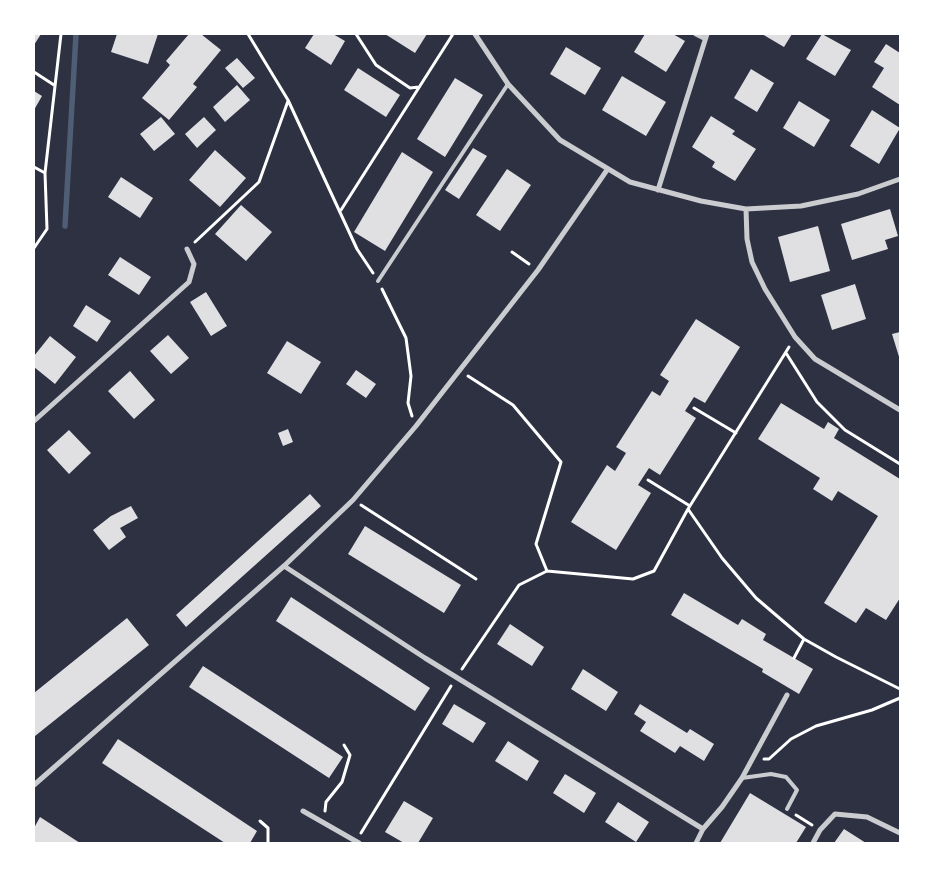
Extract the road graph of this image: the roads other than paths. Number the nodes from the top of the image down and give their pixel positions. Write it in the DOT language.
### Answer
graph roads {
  1 [pos="475,34"];
  2 [pos="696,34"];
  3 [pos="706,36"];
  4 [pos="508,84"];
  5 [pos="607,170"];
  6 [pos="900,179"];
  7 [pos="658,190"];
  8 [pos="746,209"];
  9 [pos="187,249"];
  10 [pos="378,280"];
  11 [pos="900,405"];
  12 [pos="894,406"];
  13 [pos="900,410"];
  14 [pos="34,421"];
  15 [pos="284,566"];
  16 [pos="787,695"];
  17 [pos="742,778"];
  18 [pos="34,784"];
  19 [pos="787,809"];
  20 [pos="302,811"];
  21 [pos="702,829"];
  22 [pos="900,833"];
  23 [pos="357,842"];
  24 [pos="696,843"];
  25 [pos="813,843"];
  1 -- 4 [label="street"];
  2 -- 3 [label="street"];
  3 -- 7 [label="street"];
  4 -- 5 [label="street"];
  4 -- 10 [label="lane"];
  5 -- 7 [label="street"];
  5 -- 15 [label="street"];
  6 -- 8 [label="street"];
  7 -- 8 [label="street"];
  8 -- 12 [label="street"];
  9 -- 14 [label="street"];
  11 -- 12 [label="street"];
  12 -- 13 [label="street"];
  15 -- 18 [label="street"];
  15 -- 21 [label="street"];
  16 -- 17 [label="street"];
  17 -- 19 [label="lane"];
  17 -- 21 [label="street"];
  20 -- 23 [label="street"];
  21 -- 24 [label="street"];
  22 -- 25 [label="street"];
}
